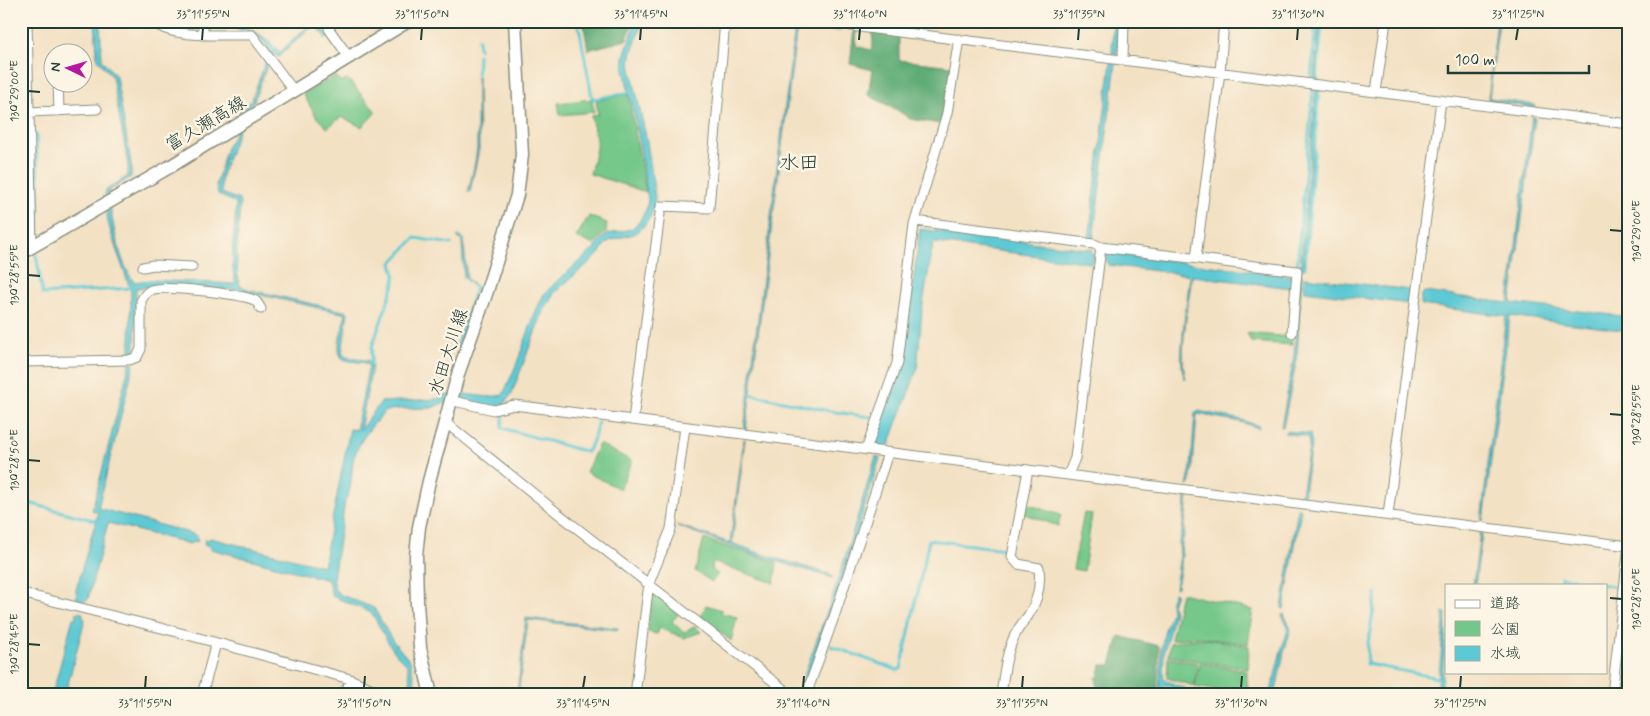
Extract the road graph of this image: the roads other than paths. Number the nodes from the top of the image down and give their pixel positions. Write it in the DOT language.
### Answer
graph roads {
  1 [pos="27,21"];
  2 [pos="152,21"];
  3 [pos="203,21"];
  4 [pos="332,21"];
  5 [pos="408,21"];
  6 [pos="515,21"];
  7 [pos="725,21"];
  8 [pos="852,21"];
  9 [pos="1124,21"];
  10 [pos="1224,21"];
  11 [pos="1386,21"];
  12 [pos="203,34"];
  13 [pos="959,39"];
  14 [pos="346,53"];
  15 [pos="1123,59"];
  16 [pos="1220,72"];
  17 [pos="294,90"];
  18 [pos="58,92"];
  19 [pos="1376,92"];
  20 [pos="1441,100"];
  21 [pos="96,109"];
  22 [pos="58,111"];
  23 [pos="29,112"];
  24 [pos="1629,124"];
  25 [pos="26,180"];
  26 [pos="915,221"];
  27 [pos="1101,247"];
  28 [pos="26,250"];
  29 [pos="1196,258"];
  30 [pos="143,267"];
  31 [pos="192,268"];
  32 [pos="261,310"];
  33 [pos="1292,333"];
  34 [pos="21,362"];
  35 [pos="458,402"];
  36 [pos="633,420"];
  37 [pos="445,422"];
  38 [pos="685,427"];
  39 [pos="866,450"];
  40 [pos="888,453"];
  41 [pos="1028,470"];
  42 [pos="1068,476"];
  43 [pos="1388,516"];
  44 [pos="1629,545"];
  45 [pos="649,583"];
  46 [pos="21,592"];
  47 [pos="216,643"];
  48 [pos="350,679"];
  49 [pos="202,695"];
  50 [pos="346,695"];
  51 [pos="386,695"];
  52 [pos="430,695"];
  53 [pos="636,695"];
  54 [pos="791,695"];
  55 [pos="806,695"];
  56 [pos="1001,695"];
  57 [pos="1612,695"];
  1 -- 23 [label="street"];
  2 -- 12 [label="street"];
  3 -- 12 [label="street"];
  4 -- 14 [label="street"];
  5 -- 17 [label="main road, 富久瀬高線"];
  6 -- 37 [label="main road, 水田大川線"];
  7 -- 36 [label="street"];
  8 -- 13 [label="street"];
  9 -- 15 [label="street"];
  10 -- 16 [label="street"];
  11 -- 19 [label="street"];
  12 -- 17 [label="street"];
  13 -- 15 [label="street"];
  13 -- 26 [label="street"];
  15 -- 16 [label="street"];
  16 -- 19 [label="street"];
  16 -- 29 [label="street"];
  17 -- 28 [label="main road, 富久瀬高線"];
  18 -- 22 [label="street"];
  19 -- 20 [label="street"];
  20 -- 24 [label="street"];
  20 -- 43 [label="street"];
  21 -- 22 [label="street"];
  22 -- 23 [label="street"];
  23 -- 25 [label="street"];
  25 -- 28 [label="street"];
  26 -- 27 [label="street"];
  26 -- 39 [label="street"];
  27 -- 29 [label="street"];
  27 -- 42 [label="street"];
  29 -- 33 [label="street"];
  30 -- 31 [label="street"];
  32 -- 34 [label="street"];
  35 -- 36 [label="street"];
  36 -- 38 [label="street"];
  37 -- 45 [label="street"];
  37 -- 52 [label="main road, 水田大川線"];
  38 -- 39 [label="street"];
  38 -- 45 [label="street"];
  39 -- 40 [label="street"];
  40 -- 41 [label="street"];
  40 -- 55 [label="street"];
  41 -- 42 [label="street"];
  41 -- 56 [label="street"];
  42 -- 43 [label="street"];
  43 -- 44 [label="street"];
  44 -- 57 [label="street"];
  45 -- 53 [label="street"];
  45 -- 54 [label="street"];
  46 -- 47 [label="street"];
  47 -- 48 [label="street"];
  47 -- 49 [label="street"];
  48 -- 50 [label="street"];
  48 -- 51 [label="street"];
}
